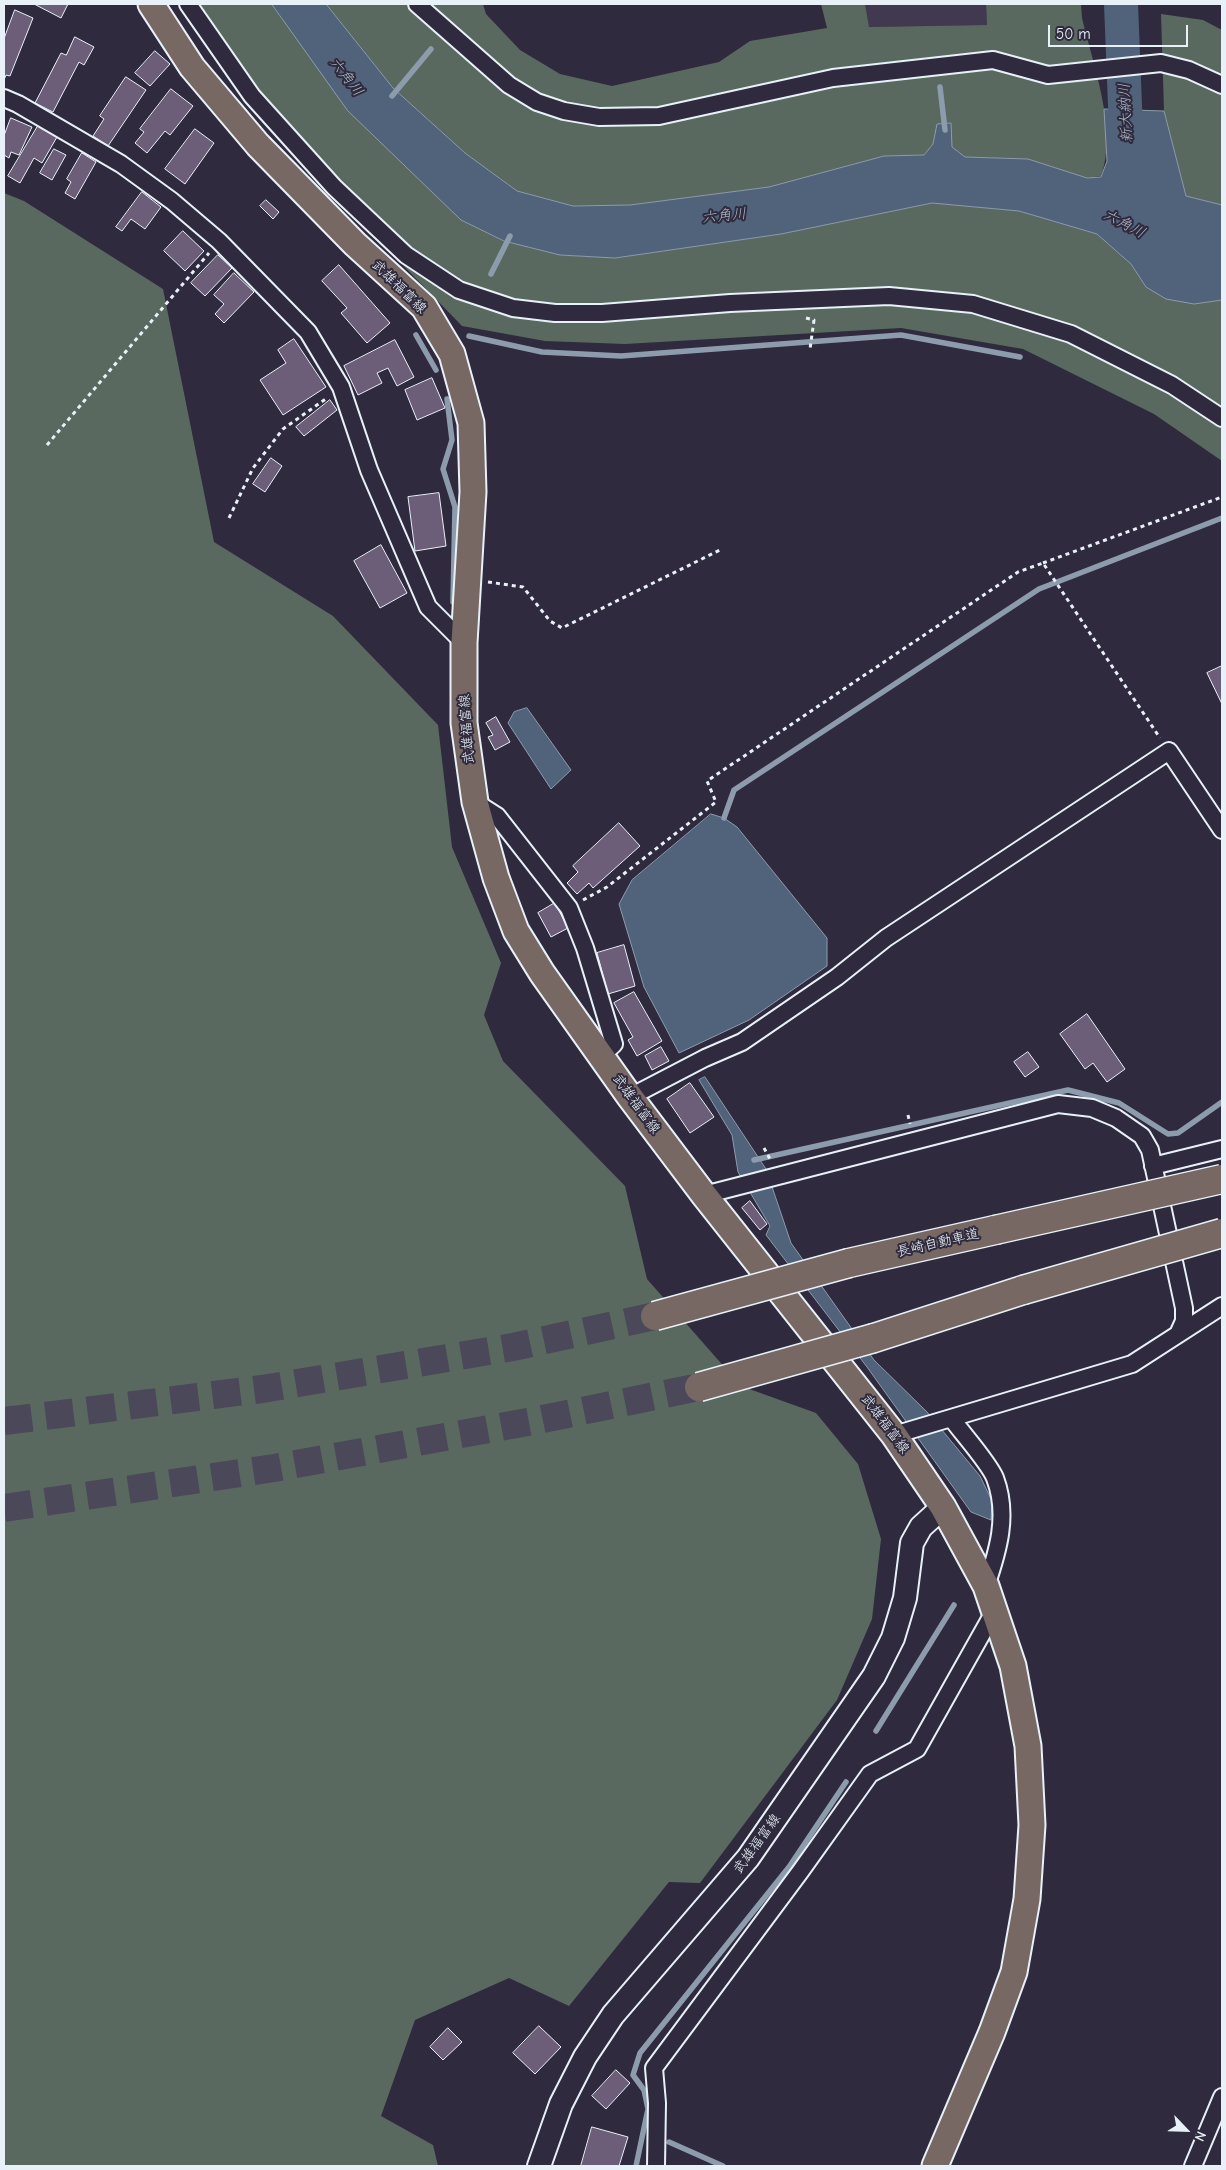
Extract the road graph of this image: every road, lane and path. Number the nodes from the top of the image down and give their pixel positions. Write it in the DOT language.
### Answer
graph roads {
  1 [pos="151,4"];
  2 [pos="188,4"];
  3 [pos="417,4"];
  4 [pos="1222,85"];
  5 [pos="4,98"];
  6 [pos="219,241"];
  7 [pos="812,336"];
  8 [pos="810,349"];
  9 [pos="341,387"];
  10 [pos="1222,418"];
  11 [pos="47,445"];
  12 [pos="1222,497"];
  13 [pos="229,518"];
  14 [pos="720,550"];
  15 [pos="1043,563"];
  16 [pos="468,579"];
  17 [pos="464,643"];
  18 [pos="1169,752"];
  19 [pos="475,802"];
  20 [pos="1222,830"];
  21 [pos="570,908"];
  22 [pos="601,1056"];
  23 [pos="630,1097"];
  24 [pos="764,1148"];
  25 [pos="1222,1149"];
  26 [pos="1153,1166"];
  27 [pos="776,1170"];
  28 [pos="1222,1178"];
  29 [pos="704,1195"];
  30 [pos="1222,1233"];
  31 [pos="1222,1306"];
  32 [pos="655,1316"];
  33 [pos="1179,1332"];
  34 [pos="699,1387"];
  35 [pos="947,1420"];
  36 [pos="900,1433"];
  37 [pos="943,1506"];
  38 [pos="986,1586"];
  39 [pos="994,1612"];
  40 [pos="1222,2097"];
  41 [pos="539,2166"];
  42 [pos="656,2166"];
  43 [pos="935,2166"];
  44 [pos="1192,2166"];
  1 -- 16 [label="main road, 武雄福富線"];
  2 -- 10 [label="street"];
  3 -- 4 [label="street"];
  5 -- 6 [label="street"];
  6 -- 9 [label="street"];
  6 -- 11 [label="path"];
  7 -- 8 [label="path"];
  9 -- 13 [label="path"];
  9 -- 17 [label="street"];
  12 -- 15 [label="path"];
  14 -- 16 [label="path"];
  15 -- 18 [label="path"];
  15 -- 21 [label="path"];
  16 -- 17 [label="main road, 武雄福富線"];
  17 -- 19 [label="main road, 武雄福富線"];
  18 -- 20 [label="street"];
  18 -- 23 [label="street"];
  19 -- 21 [label="street"];
  19 -- 22 [label="main road, 武雄福富線"];
  21 -- 22 [label="street"];
  22 -- 23 [label="main road, 武雄福富線"];
  23 -- 29 [label="main road, 武雄福富線"];
  24 -- 27 [label="path"];
  25 -- 26 [label="street"];
  26 -- 27 [label="street"];
  26 -- 33 [label="street"];
  27 -- 29 [label="street"];
  28 -- 32 [label="highway, 長崎自動車道, bridge"];
  29 -- 36 [label="main road, 武雄福富線"];
  30 -- 34 [label="highway, bridge"];
  31 -- 33 [label="street"];
  33 -- 35 [label="street"];
  35 -- 36 [label="street"];
  35 -- 38 [label="street"];
  36 -- 37 [label="main road, 武雄福富線"];
  37 -- 38 [label="main road, 武雄福富線"];
  37 -- 41 [label="street, 武雄福富線"];
  38 -- 39 [label="main road, 武雄福富線"];
  39 -- 42 [label="street"];
  39 -- 43 [label="main road, 武雄福富線"];
  40 -- 44 [label="street"];
}
